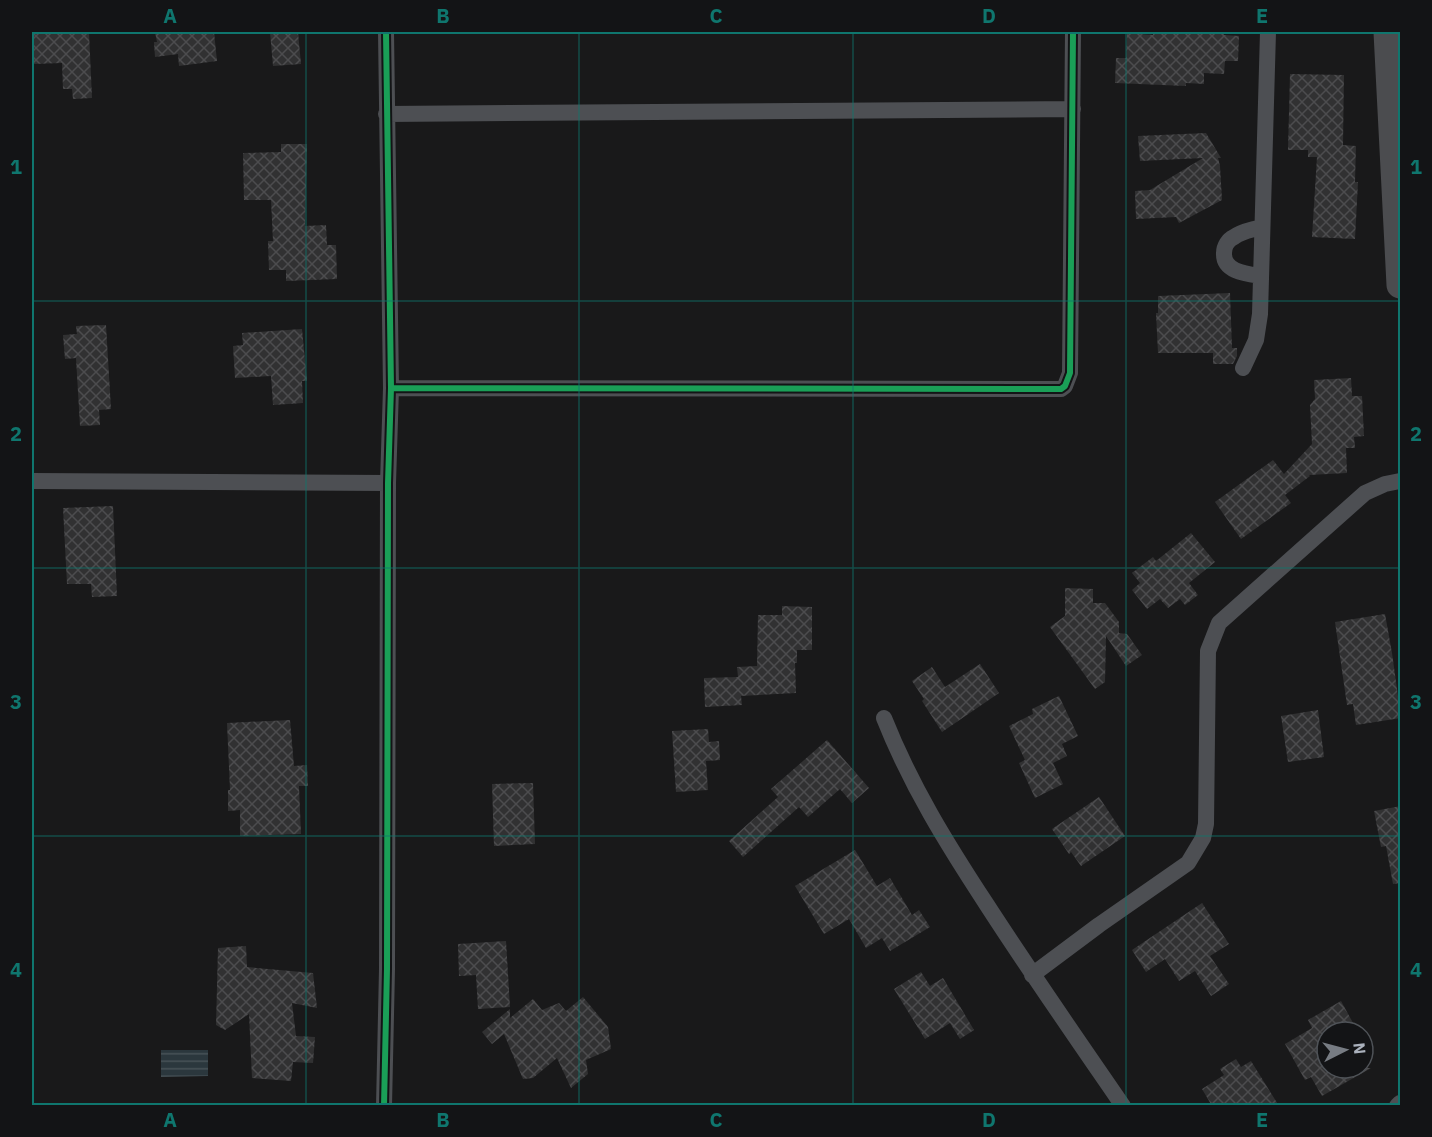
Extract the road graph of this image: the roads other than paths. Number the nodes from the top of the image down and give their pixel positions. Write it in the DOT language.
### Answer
graph roads {
  1 [pos="386,32"];
  2 [pos="1073,32"];
  3 [pos="1268,32"];
  4 [pos="1387,32"];
  5 [pos="1073,109"];
  6 [pos="386,114"];
  7 [pos="1261,227"];
  8 [pos="1261,276"];
  9 [pos="1401,285"];
  10 [pos="1243,368"];
  11 [pos="391,388"];
  12 [pos="32,481"];
  13 [pos="1401,481"];
  14 [pos="388,483"];
  15 [pos="884,718"];
  16 [pos="1032,975"];
  17 [pos="384,1106"];
  18 [pos="1123,1106"];
  1 -- 6 [label="street"];
  2 -- 5 [label="street"];
  3 -- 7 [label="street"];
  4 -- 9 [label="main road"];
  5 -- 6 [label="street"];
  5 -- 11 [label="street"];
  6 -- 11 [label="street"];
  7 -- 8 [label="street"];
  7 -- 8 [label="street"];
  8 -- 10 [label="street"];
  11 -- 14 [label="street"];
  12 -- 14 [label="street"];
  13 -- 16 [label="street"];
  14 -- 17 [label="street"];
  15 -- 16 [label="street"];
  16 -- 18 [label="street"];
}
